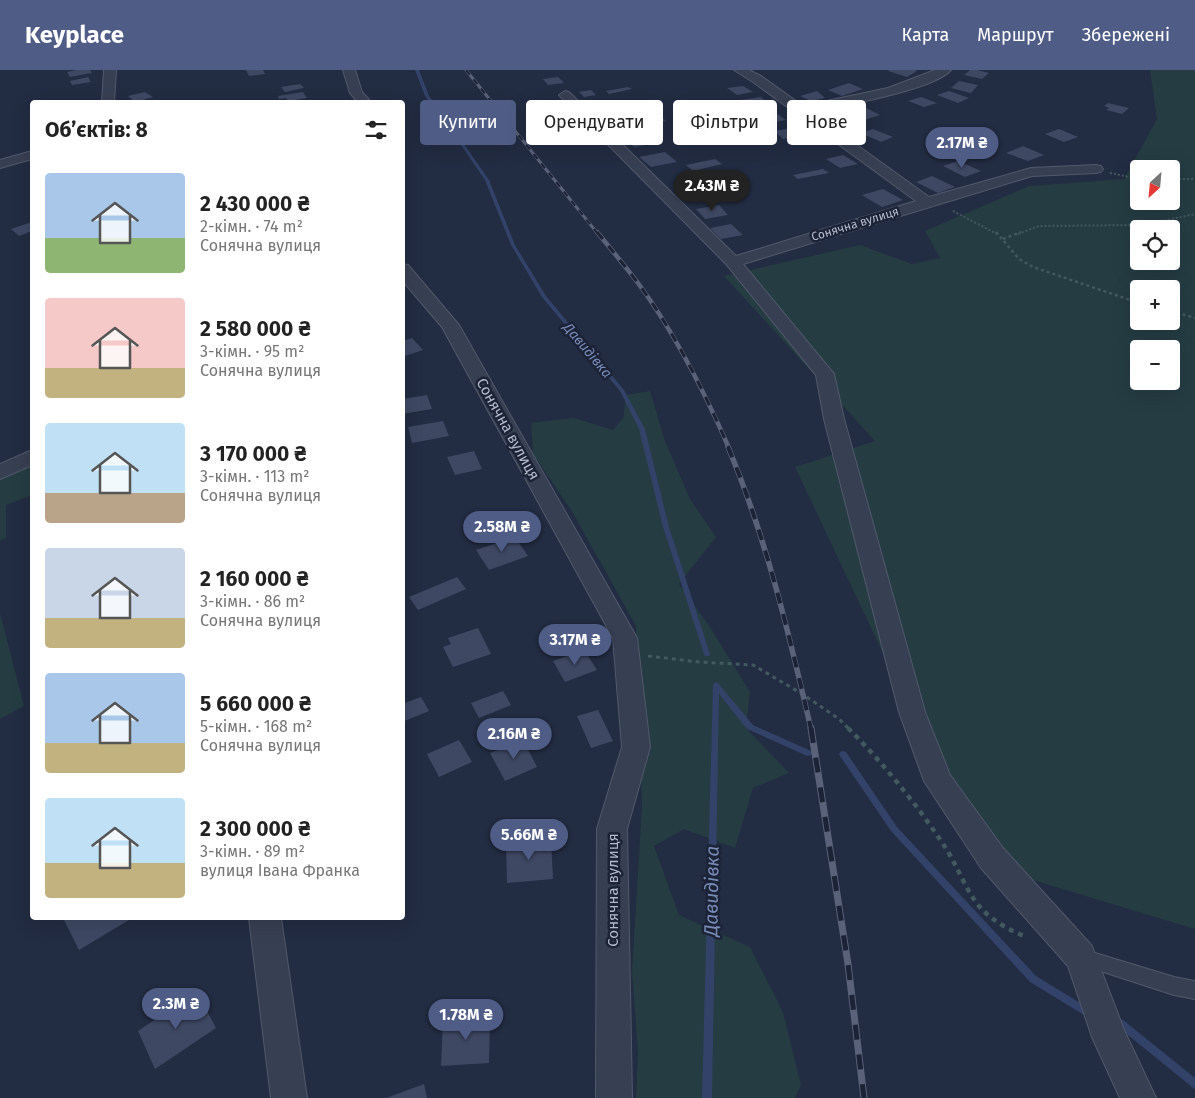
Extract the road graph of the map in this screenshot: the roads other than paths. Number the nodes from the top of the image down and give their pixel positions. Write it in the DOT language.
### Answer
graph roads {
  1 [pos="110,70"];
  2 [pos="348,70"];
  3 [pos="740,70"];
  4 [pos="945,70"];
  5 [pos="565,94"];
  6 [pos="108,100"];
  7 [pos="364,100"];
  8 [pos="846,100"];
  9 [pos="787,102"];
  10 [pos="847,145"];
  11 [pos="30,156"];
  12 [pos="0,164"];
  13 [pos="1096,170"];
  14 [pos="927,202"];
  15 [pos="733,262"];
  16 [pos="405,272"];
  17 [pos="30,458"];
  18 [pos="0,472"];
  19 [pos="265,920"];
  20 [pos="1081,957"];
  21 [pos="1195,990"];
  22 [pos="289,1098"];
  23 [pos="614,1098"];
  24 [pos="1138,1098"];
  1 -- 6 [label="street"];
  2 -- 7 [label="street"];
  3 -- 9 [label="street, Сонячна вулиця"];
  4 -- 8 [label="street"];
  5 -- 15 [label="street"];
  10 -- 14 [label="street, Сонячна вулиця"];
  11 -- 12 [label="street"];
  13 -- 14 [label="street"];
  14 -- 15 [label="street, Сонячна вулиця"];
  15 -- 20 [label="street"];
  16 -- 23 [label="street, Сонячна вулиця"];
  17 -- 18 [label="street"];
  19 -- 22 [label="street"];
  20 -- 21 [label="lane"];
  20 -- 24 [label="street"];
}
